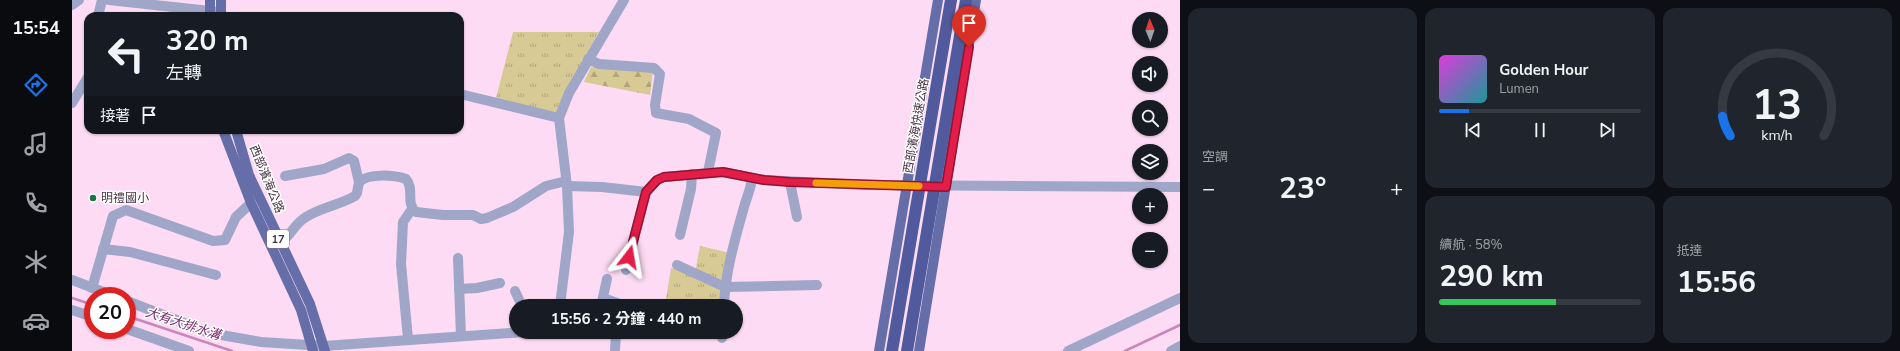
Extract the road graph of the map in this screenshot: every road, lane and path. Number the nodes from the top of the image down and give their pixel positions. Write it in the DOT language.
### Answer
graph roads {
  1 [pos="79,0"];
  2 [pos="102,0"];
  3 [pos="110,0"];
  4 [pos="624,0"];
  5 [pos="938,0"];
  6 [pos="952,0"];
  7 [pos="966,0"];
  8 [pos="976,0"];
  9 [pos="72,5"];
  10 [pos="210,7"];
  11 [pos="221,9"];
  12 [pos="99,12"];
  13 [pos="588,59"];
  14 [pos="84,84"];
  15 [pos="464,95"];
  16 [pos="72,103"];
  17 [pos="560,118"];
  18 [pos="225,134"];
  19 [pos="237,134"];
  20 [pos="708,172"];
  21 [pos="692,174"];
  22 [pos="285,176"];
  23 [pos="752,178"];
  24 [pos="359,182"];
  25 [pos="790,182"];
  26 [pos="567,183"];
  27 [pos="907,185"];
  28 [pos="946,187"];
  29 [pos="1180,187"];
  30 [pos="646,192"];
  31 [pos="251,203"];
  32 [pos="412,209"];
  33 [pos="797,217"];
  34 [pos="680,235"];
  35 [pos="280,244"];
  36 [pos="103,249"];
  37 [pos="458,258"];
  38 [pos="677,265"];
  39 [pos="626,270"];
  40 [pos="216,275"];
  41 [pos="607,279"];
  42 [pos="72,280"];
  43 [pos="500,283"];
  44 [pos="817,285"];
  45 [pos="90,287"];
  46 [pos="92,287"];
  47 [pos="725,287"];
  48 [pos="459,289"];
  49 [pos="515,291"];
  50 [pos="1180,298"];
  51 [pos="519,299"];
  52 [pos="561,299"];
  53 [pos="603,299"];
  54 [pos="724,299"];
  55 [pos="136,304"];
  56 [pos="72,310"];
  57 [pos="84,314"];
  58 [pos="136,332"];
  59 [pos="509,333"];
  60 [pos="461,336"];
  61 [pos="408,339"];
  62 [pos="616,339"];
  63 [pos="1180,346"];
  64 [pos="312,348"];
  65 [pos="325,348"];
  66 [pos="189,351"];
  67 [pos="615,351"];
  68 [pos="879,351"];
  69 [pos="892,351"];
  70 [pos="906,351"];
  71 [pos="919,351"];
  72 [pos="1068,351"];
  73 [pos="1171,351"];
  1 -- 9 [label="street"];
  2 -- 12 [label="street"];
  3 -- 10 [label="street"];
  4 -- 13 [label="street"];
  5 -- 27 [label="main road"];
  6 -- 69 [label="highway, 西部濱海快速公路"];
  7 -- 70 [label="highway"];
  8 -- 28 [label="main road"];
  10 -- 11 [label="street"];
  13 -- 17 [label="street"];
  13 -- 20 [label="street"];
  14 -- 16 [label="street"];
  15 -- 17 [label="street"];
  17 -- 26 [label="street"];
  18 -- 31 [label="main road, 西部濱海公路 / 17"];
  19 -- 35 [label="main road, 西部濱海公路 / 17"];
  20 -- 21 [label="street"];
  20 -- 23 [label="street"];
  21 -- 30 [label="street"];
  21 -- 34 [label="street"];
  22 -- 24 [label="street"];
  23 -- 25 [label="street"];
  23 -- 47 [label="street"];
  24 -- 32 [label="street"];
  24 -- 35 [label="street"];
  25 -- 27 [label="street"];
  25 -- 33 [label="street"];
  26 -- 30 [label="street"];
  26 -- 32 [label="street"];
  26 -- 52 [label="street"];
  27 -- 28 [label="street"];
  27 -- 68 [label="main road"];
  28 -- 29 [label="street"];
  28 -- 71 [label="main road"];
  30 -- 39 [label="street"];
  31 -- 36 [label="street"];
  31 -- 64 [label="main road, 西部濱海公路 / 17"];
  32 -- 61 [label="street"];
  35 -- 65 [label="main road, 西部濱海公路 / 17"];
  36 -- 40 [label="street"];
  36 -- 46 [label="street"];
  37 -- 48 [label="street"];
  38 -- 47 [label="street"];
  41 -- 53 [label="street"];
  42 -- 45 [label="street"];
  43 -- 48 [label="street"];
  44 -- 47 [label="street"];
  47 -- 54 [label="street"];
  48 -- 60 [label="street"];
  49 -- 51 [label="street"];
  50 -- 72 [label="street"];
  55 -- 64 [label="street"];
  56 -- 57 [label="street"];
  58 -- 66 [label="street"];
  59 -- 60 [label="street"];
  60 -- 61 [label="street"];
  61 -- 65 [label="street"];
  62 -- 67 [label="street"];
  63 -- 73 [label="street"];
  64 -- 65 [label="street"];
}
